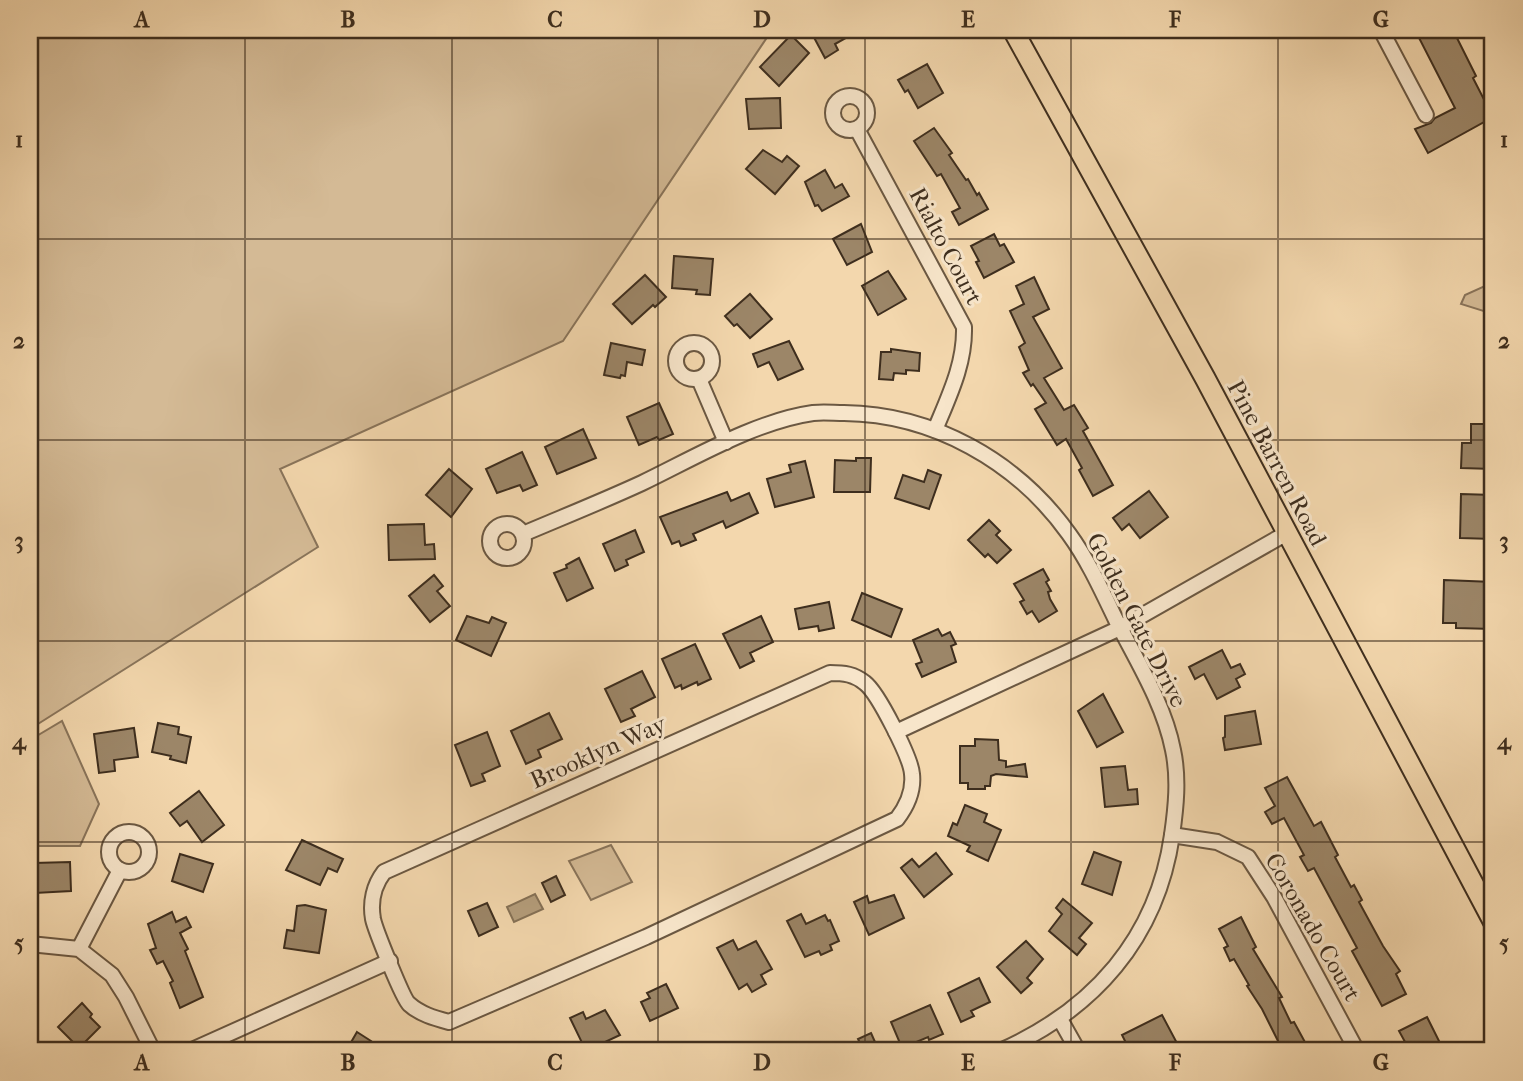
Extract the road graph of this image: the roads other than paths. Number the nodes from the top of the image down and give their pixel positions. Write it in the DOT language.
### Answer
graph roads {
  1 [pos="1013,30"];
  2 [pos="1381,30"];
  3 [pos="1426,116"];
  4 [pos="857,129"];
  5 [pos="699,379"];
  6 [pos="935,430"];
  7 [pos="726,442"];
  8 [pos="523,534"];
  9 [pos="1287,534"];
  10 [pos="1120,628"];
  11 [pos="896,732"];
  12 [pos="1172,835"];
  13 [pos="120,870"];
  14 [pos="1493,921"];
  15 [pos="30,944"];
  16 [pos="79,949"];
  17 [pos="390,961"];
  18 [pos="1060,1019"];
  19 [pos="153,1051"];
  20 [pos="190,1051"];
  21 [pos="1000,1051"];
  22 [pos="1078,1051"];
  23 [pos="1357,1051"];
  1 -- 9 [label="main road, Pine Barren Road"];
  2 -- 3 [label="street"];
  4 -- 6 [label="street, Rialto Court"];
  5 -- 7 [label="street"];
  6 -- 7 [label="street, Golden Gate Drive"];
  6 -- 10 [label="street, Golden Gate Drive"];
  7 -- 8 [label="street, Golden Gate Drive"];
  9 -- 10 [label="street"];
  9 -- 14 [label="main road, Pine Barren Road"];
  10 -- 11 [label="street"];
  10 -- 12 [label="street, Golden Gate Drive"];
  11 -- 17 [label="street, Brooklyn Way"];
  11 -- 17 [label="street, Brooklyn Way"];
  12 -- 18 [label="street, Golden Gate Drive"];
  12 -- 23 [label="street, Coronado Court"];
  13 -- 16 [label="street"];
  15 -- 16 [label="street"];
  16 -- 19 [label="street"];
  17 -- 20 [label="street"];
  18 -- 21 [label="street, Golden Gate Drive"];
  18 -- 22 [label="street"];
}
